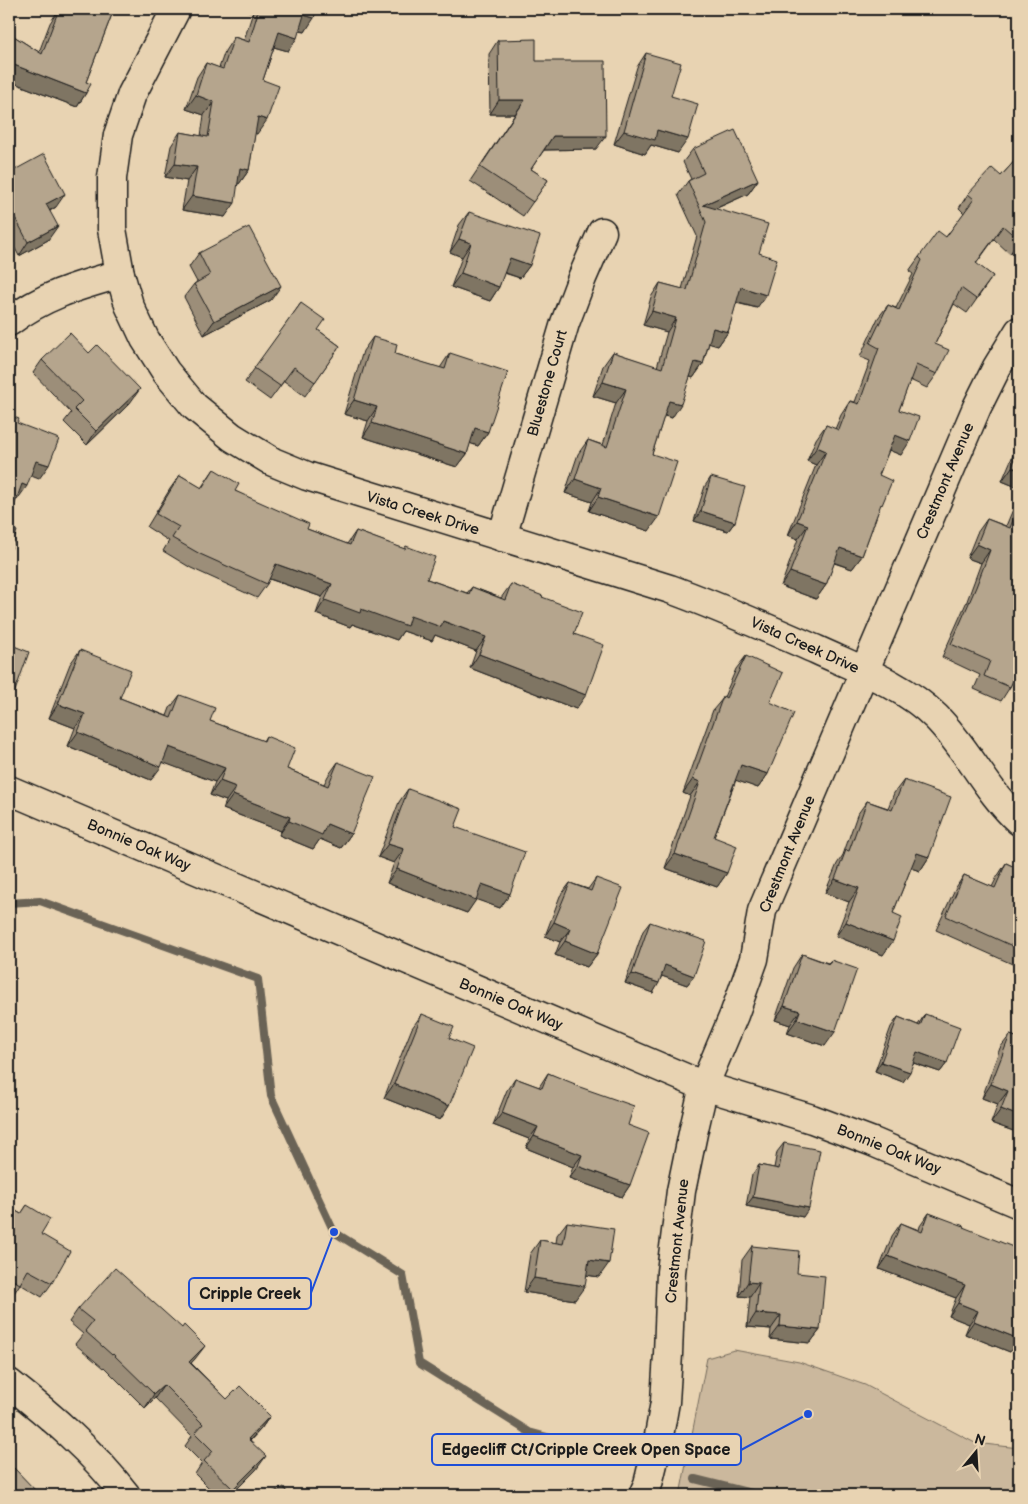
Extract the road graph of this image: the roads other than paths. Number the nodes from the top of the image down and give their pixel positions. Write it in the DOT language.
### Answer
graph roads {
  1 [pos="176,9"];
  2 [pos="602,232"];
  3 [pos="120,274"];
  4 [pos="9,322"];
  5 [pos="1019,331"];
  6 [pos="502,537"];
  7 [pos="865,671"];
  8 [pos="9,790"];
  9 [pos="1019,821"];
  10 [pos="704,1086"];
  11 [pos="1019,1204"];
  12 [pos="9,1383"];
  13 [pos="126,1495"];
  14 [pos="643,1495"];
  1 -- 3 [label="street, Vista Creek Drive"];
  2 -- 6 [label="street, Bluestone Court"];
  3 -- 4 [label="street"];
  3 -- 6 [label="street, Vista Creek Drive"];
  5 -- 7 [label="street, Crestmont Avenue"];
  6 -- 7 [label="street, Vista Creek Drive"];
  7 -- 9 [label="street, Vista Creek Drive"];
  7 -- 10 [label="street, Crestmont Avenue"];
  8 -- 10 [label="street, Bonnie Oak Way"];
  10 -- 11 [label="street, Bonnie Oak Way"];
  10 -- 14 [label="street, Crestmont Avenue"];
  12 -- 13 [label="street"];
}
